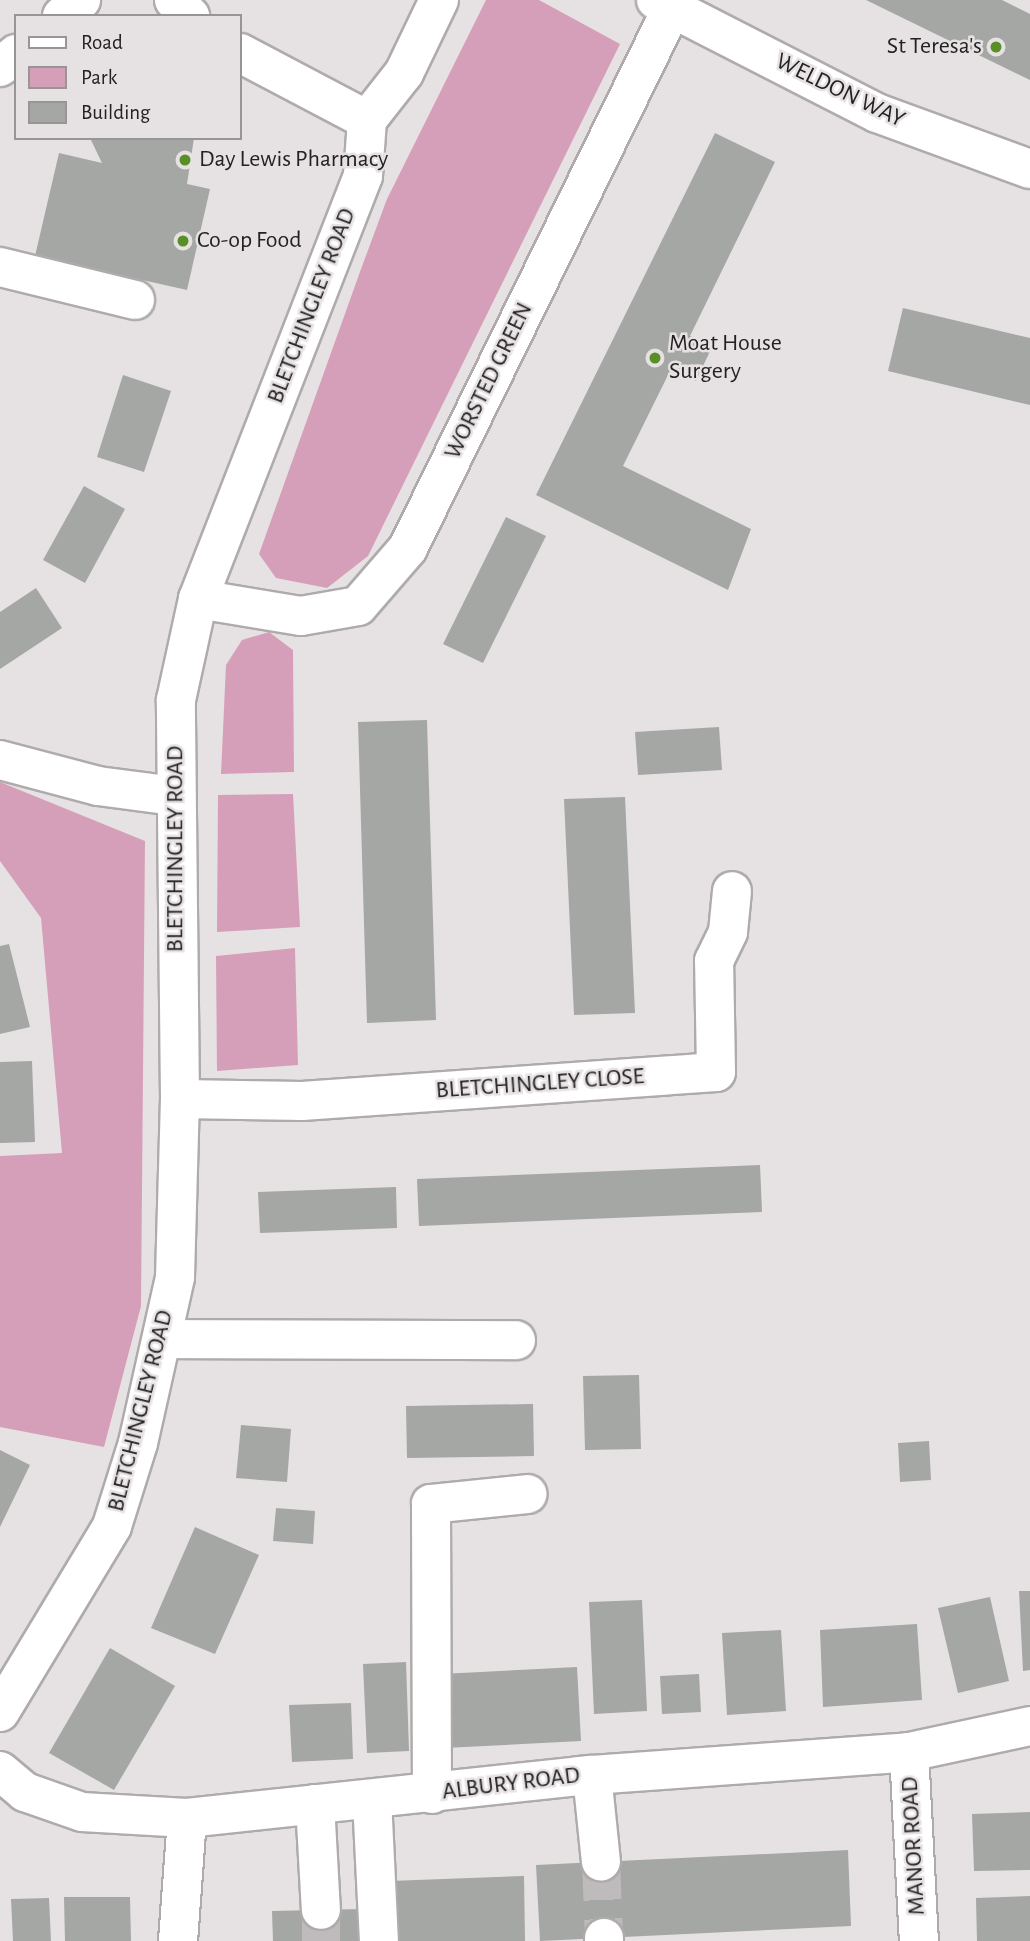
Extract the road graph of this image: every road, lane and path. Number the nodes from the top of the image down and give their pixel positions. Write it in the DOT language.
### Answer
graph roads {
  1 [pos="81,0"];
  2 [pos="174,0"];
  3 [pos="439,0"];
  4 [pos="668,3"];
  5 [pos="64,14"];
  6 [pos="188,14"];
  7 [pos="242,53"];
  8 [pos="368,120"];
  9 [pos="1030,169"];
  10 [pos="0,267"];
  11 [pos="135,300"];
  12 [pos="198,598"];
  13 [pos="0,760"];
  14 [pos="175,796"];
  15 [pos="732,891"];
  16 [pos="180,1099"];
  17 [pos="162,1339"];
  18 [pos="516,1340"];
  19 [pos="527,1494"];
  20 [pos="0,1712"];
  21 [pos="1030,1726"];
  22 [pos="909,1752"];
  23 [pos="0,1772"];
  24 [pos="592,1775"];
  25 [pos="432,1794"];
  26 [pos="372,1799"];
  27 [pos="315,1804"];
  28 [pos="187,1818"];
  29 [pos="601,1862"];
  30 [pos="321,1910"];
  31 [pos="178,1941"];
  32 [pos="379,1941"];
  33 [pos="919,1941"];
  1 -- 5 [label="street"];
  2 -- 6 [label="street"];
  3 -- 8 [label="street"];
  4 -- 9 [label="street, WELDON WAY"];
  4 -- 12 [label="street, WORSTED GREEN"];
  7 -- 8 [label="street"];
  8 -- 12 [label="street, BLETCHINGLEY ROAD"];
  10 -- 11 [label="street"];
  12 -- 14 [label="street, BLETCHINGLEY ROAD"];
  13 -- 14 [label="street"];
  14 -- 16 [label="street, BLETCHINGLEY ROAD"];
  15 -- 16 [label="street, BLETCHINGLEY CLOSE"];
  16 -- 17 [label="street, BLETCHINGLEY ROAD"];
  17 -- 18 [label="street"];
  17 -- 20 [label="street, BLETCHINGLEY ROAD"];
  19 -- 25 [label="street"];
  21 -- 22 [label="street, ALBURY ROAD"];
  22 -- 24 [label="street, ALBURY ROAD"];
  22 -- 33 [label="street, MANOR ROAD"];
  23 -- 28 [label="street, ALBURY ROAD"];
  24 -- 25 [label="street, ALBURY ROAD"];
  24 -- 29 [label="street"];
  25 -- 26 [label="street, ALBURY ROAD"];
  26 -- 27 [label="street, ALBURY ROAD"];
  26 -- 32 [label="street"];
  27 -- 28 [label="street, ALBURY ROAD"];
  27 -- 30 [label="street"];
  28 -- 31 [label="street"];
}
